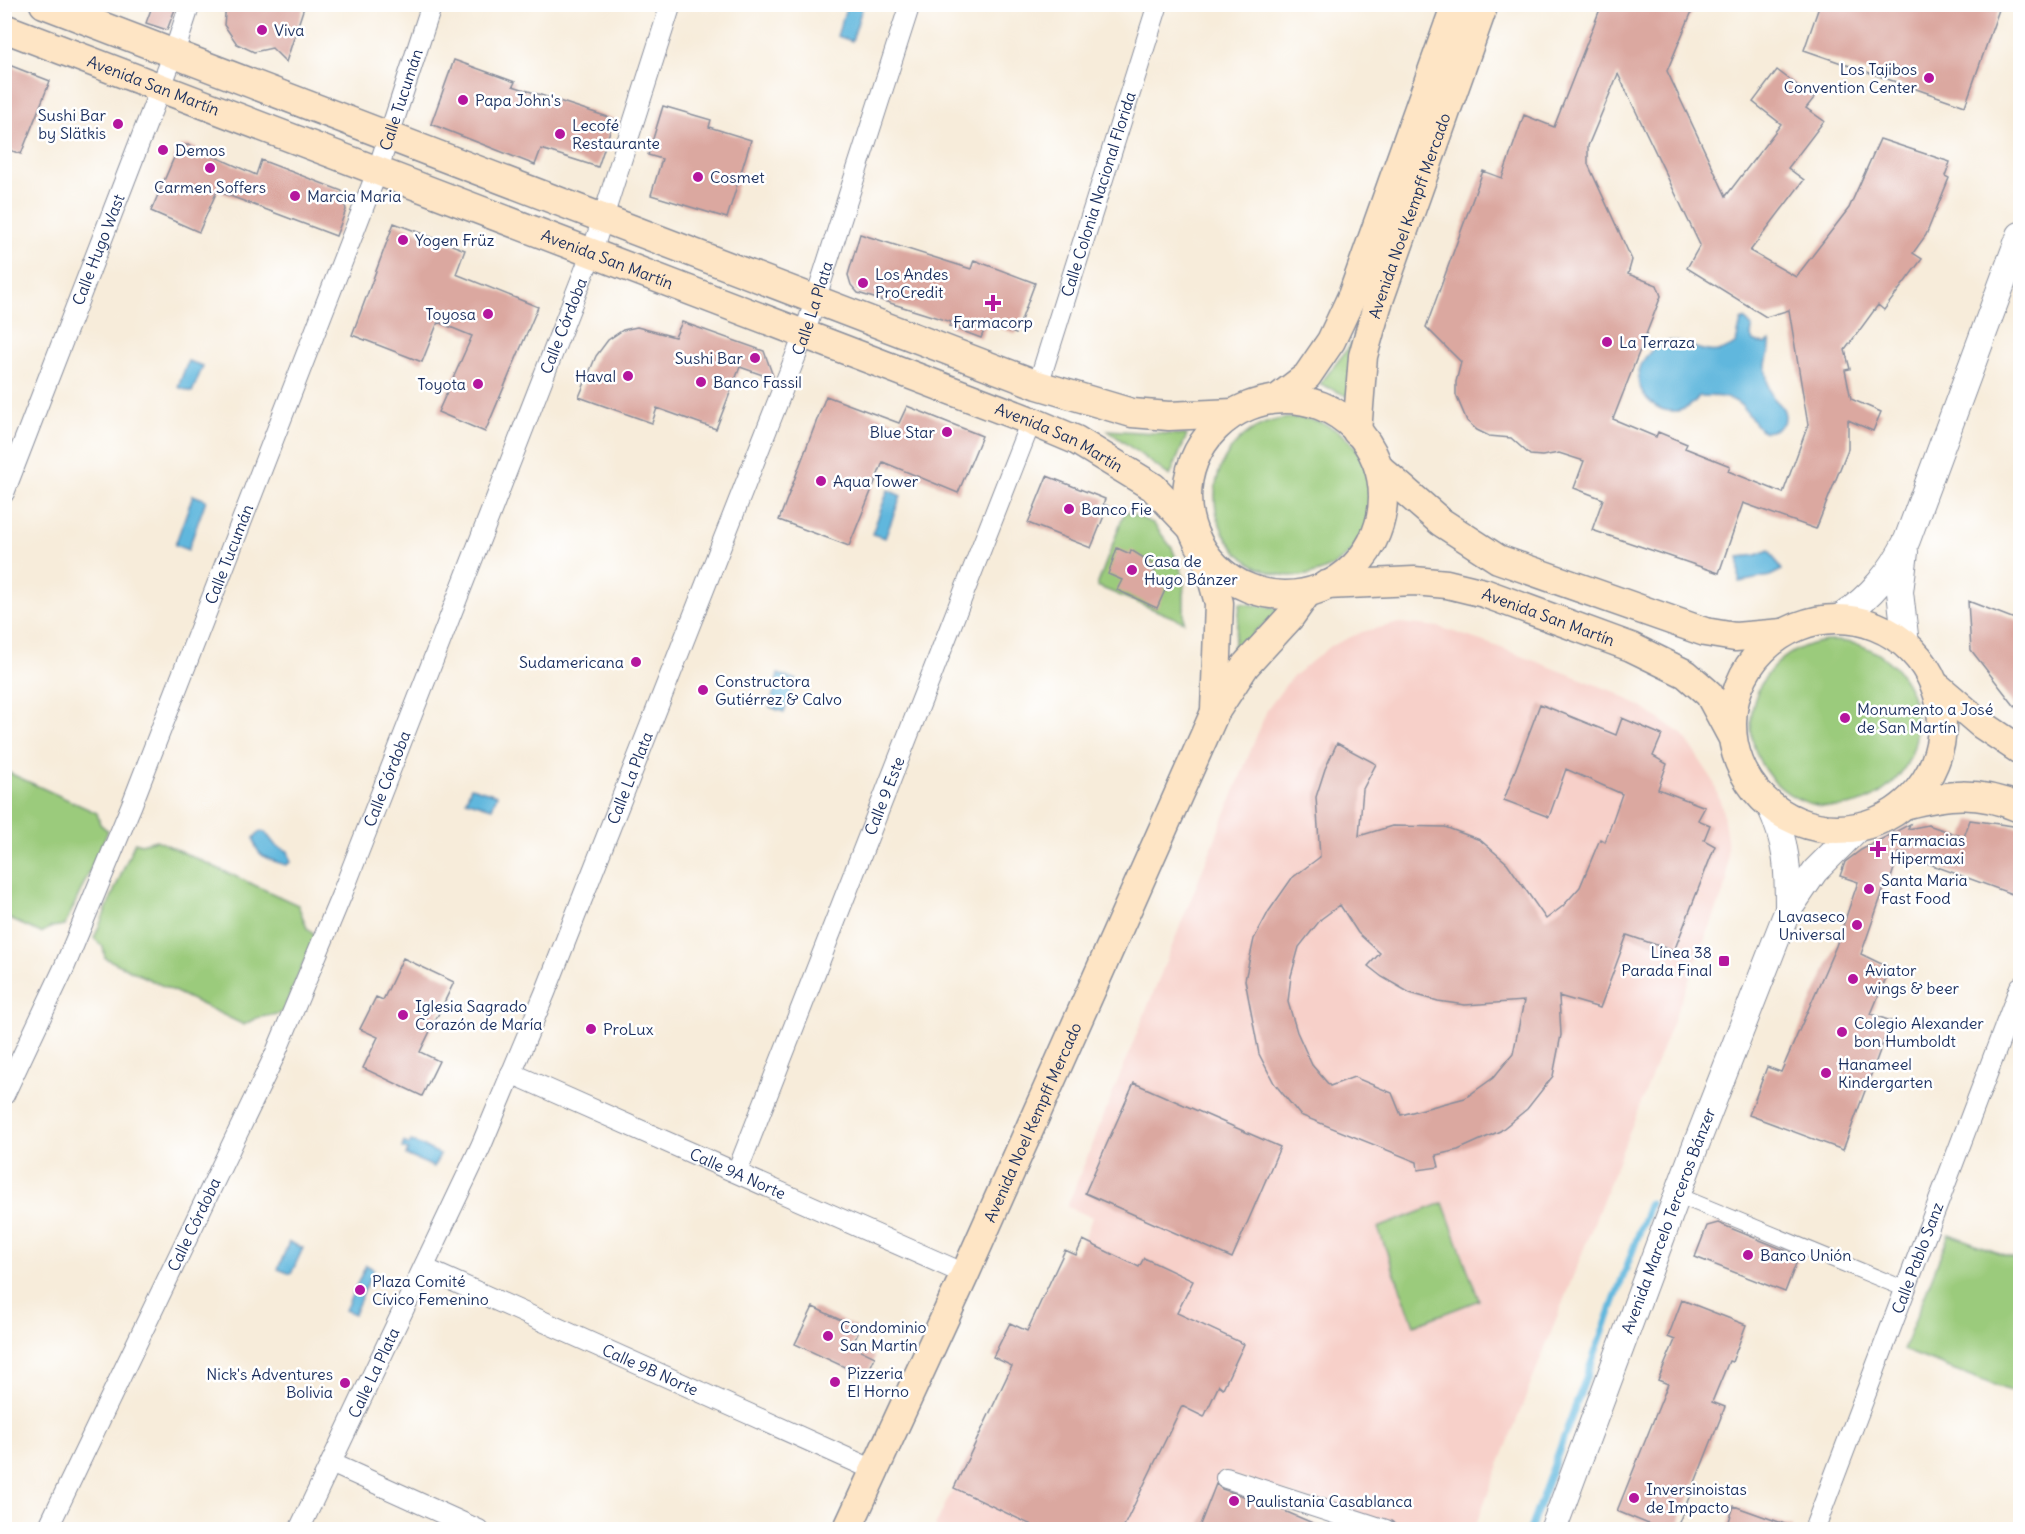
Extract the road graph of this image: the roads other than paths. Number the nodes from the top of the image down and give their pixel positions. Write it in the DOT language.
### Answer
graph roads {
  1 [pos="44,4"];
  2 [pos="190,4"];
  3 [pos="432,4"];
  4 [pos="671,4"];
  5 [pos="910,4"];
  6 [pos="1158,4"];
  7 [pos="1456,4"];
  8 [pos="1484,4"];
  9 [pos="4,28"];
  10 [pos="174,53"];
  11 [pos="161,87"];
  12 [pos="390,137"];
  13 [pos="377,172"];
  14 [pos="604,218"];
  15 [pos="2020,236"];
  16 [pos="592,252"];
  17 [pos="815,299"];
  18 [pos="804,335"];
  19 [pos="1038,385"];
  20 [pos="1277,399"];
  21 [pos="1233,413"];
  22 [pos="1031,421"];
  23 [pos="1357,432"];
  24 [pos="1379,468"];
  25 [pos="4,493"];
  26 [pos="1190,526"];
  27 [pos="1907,540"];
  28 [pos="1205,555"];
  29 [pos="1317,589"];
  30 [pos="1841,617"];
  31 [pos="1783,633"];
  32 [pos="1906,644"];
  33 [pos="1939,688"];
  34 [pos="1215,712"];
  35 [pos="1731,736"];
  36 [pos="2020,750"];
  37 [pos="1904,805"];
  38 [pos="1770,806"];
  39 [pos="2020,808"];
  40 [pos="1857,829"];
  41 [pos="1787,912"];
  42 [pos="2020,987"];
  43 [pos="511,1072"];
  44 [pos="4,1095"];
  45 [pos="737,1172"];
  46 [pos="1677,1195"];
  47 [pos="424,1268"];
  48 [pos="965,1274"];
  49 [pos="1905,1289"];
  50 [pos="331,1463"];
  51 [pos="874,1470"];
  52 [pos="1226,1478"];
  53 [pos="47,1530"];
  54 [pos="299,1530"];
  55 [pos="479,1530"];
  56 [pos="847,1530"];
  57 [pos="1386,1530"];
  58 [pos="1553,1530"];
  59 [pos="1814,1530"];
  1 -- 10 [label="main road"];
  2 -- 10 [label="street, Calle Hugo Wast"];
  3 -- 12 [label="street, Calle Tucumán"];
  4 -- 14 [label="street, Calle Córdoba"];
  5 -- 17 [label="street, Calle La Plata"];
  6 -- 19 [label="street, Calle Colonia Nacional Florida"];
  7 -- 20 [label="main road, Avenida Noel Kempff Mercado"];
  8 -- 23 [label="main road, Avenida Noel Kempff Mercado"];
  9 -- 11 [label="main road, Avenida San Martín"];
  10 -- 11 [label="street, Calle Hugo Wast"];
  10 -- 12 [label="main road"];
  11 -- 13 [label="main road, Avenida San Martín"];
  11 -- 25 [label="street, Calle Hugo Wast"];
  12 -- 13 [label="street, Calle Tucumán"];
  12 -- 14 [label="main road"];
  13 -- 16 [label="main road, Avenida San Martín"];
  13 -- 44 [label="street, Calle Tucumán"];
  14 -- 16 [label="street, Calle Córdoba"];
  14 -- 17 [label="main road"];
  15 -- 27 [label="street"];
  16 -- 18 [label="main road, Avenida San Martín"];
  16 -- 53 [label="street, Calle Córdoba"];
  17 -- 18 [label="street, Calle La Plata"];
  17 -- 19 [label="main road"];
  18 -- 22 [label="main road, Avenida San Martín"];
  18 -- 43 [label="street, Calle La Plata"];
  19 -- 21 [label="main road"];
  20 -- 21 [label="main road"];
  20 -- 23 [label="main road"];
  21 -- 26 [label="main road"];
  22 -- 26 [label="main road, Avenida San Martín"];
  22 -- 45 [label="street, Calle 9 Este"];
  23 -- 24 [label="main road"];
  24 -- 29 [label="main road"];
  24 -- 31 [label="main road"];
  26 -- 28 [label="main road"];
  27 -- 30 [label="street"];
  27 -- 32 [label="street"];
  28 -- 29 [label="main road"];
  28 -- 34 [label="main road, Avenida Noel Kempff Mercado"];
  29 -- 34 [label="main road, Avenida Noel Kempff Mercado"];
  29 -- 35 [label="main road, Avenida San Martín"];
  30 -- 31 [label="main road"];
  30 -- 32 [label="main road"];
  31 -- 35 [label="main road"];
  32 -- 33 [label="main road"];
  33 -- 36 [label="main road"];
  33 -- 37 [label="main road"];
  34 -- 48 [label="main road, Avenida Noel Kempff Mercado"];
  35 -- 38 [label="main road"];
  37 -- 39 [label="main road"];
  37 -- 40 [label="main road"];
  38 -- 40 [label="main road"];
  38 -- 41 [label="street, Avenida Marcelo Terceros Bánzer"];
  40 -- 41 [label="street, Avenida Marcelo Terceros Bánzer"];
  41 -- 46 [label="street, Avenida Marcelo Terceros Bánzer"];
  42 -- 49 [label="street, Calle Pablo Sanz"];
  43 -- 45 [label="street, Calle 9A Norte"];
  43 -- 47 [label="street, Calle La Plata"];
  45 -- 48 [label="street, Calle 9A Norte"];
  46 -- 49 [label="street"];
  46 -- 58 [label="street, Avenida Marcelo Terceros Bánzer"];
  47 -- 50 [label="street, Calle La Plata"];
  47 -- 51 [label="street, Calle 9B Norte"];
  48 -- 51 [label="main road, Avenida Noel Kempff Mercado"];
  49 -- 59 [label="street, Calle Pablo Sanz"];
  50 -- 54 [label="street, Calle La Plata"];
  50 -- 55 [label="street"];
  51 -- 56 [label="main road, Avenida Noel Kempff Mercado"];
  52 -- 57 [label="street"];
}
